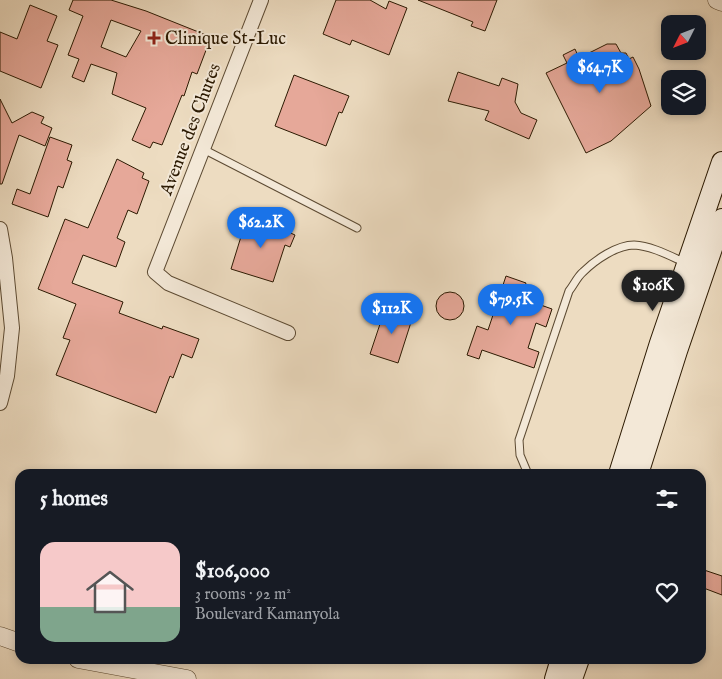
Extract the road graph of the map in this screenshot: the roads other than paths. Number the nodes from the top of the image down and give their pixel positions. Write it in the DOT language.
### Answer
graph roads {
  1 [pos="261,0"];
  2 [pos="717,0"];
  3 [pos="722,2"];
  4 [pos="203,150"];
  5 [pos="722,162"];
  6 [pos="722,219"];
  7 [pos="357,228"];
  8 [pos="0,229"];
  9 [pos="696,267"];
  10 [pos="678,319"];
  11 [pos="288,333"];
  12 [pos="0,403"];
  13 [pos="526,469"];
  14 [pos="621,469"];
  15 [pos="639,469"];
  16 [pos="0,636"];
  17 [pos="15,641"];
  18 [pos="105,664"];
  19 [pos="560,664"];
  20 [pos="577,664"];
  21 [pos="187,679"];
  22 [pos="555,679"];
  23 [pos="572,679"];
  1 -- 4 [label="street, Avenue des Chutes"];
  2 -- 3 [label="street"];
  4 -- 7 [label="lane"];
  4 -- 11 [label="street, Avenue des Chutes"];
  5 -- 9 [label="main road"];
  6 -- 9 [label="main road"];
  8 -- 12 [label="street"];
  9 -- 10 [label="main road"];
  9 -- 13 [label="lane"];
  10 -- 14 [label="main road"];
  10 -- 15 [label="main road"];
  16 -- 17 [label="street"];
  18 -- 21 [label="street"];
  19 -- 22 [label="main road"];
  20 -- 23 [label="main road"];
}
